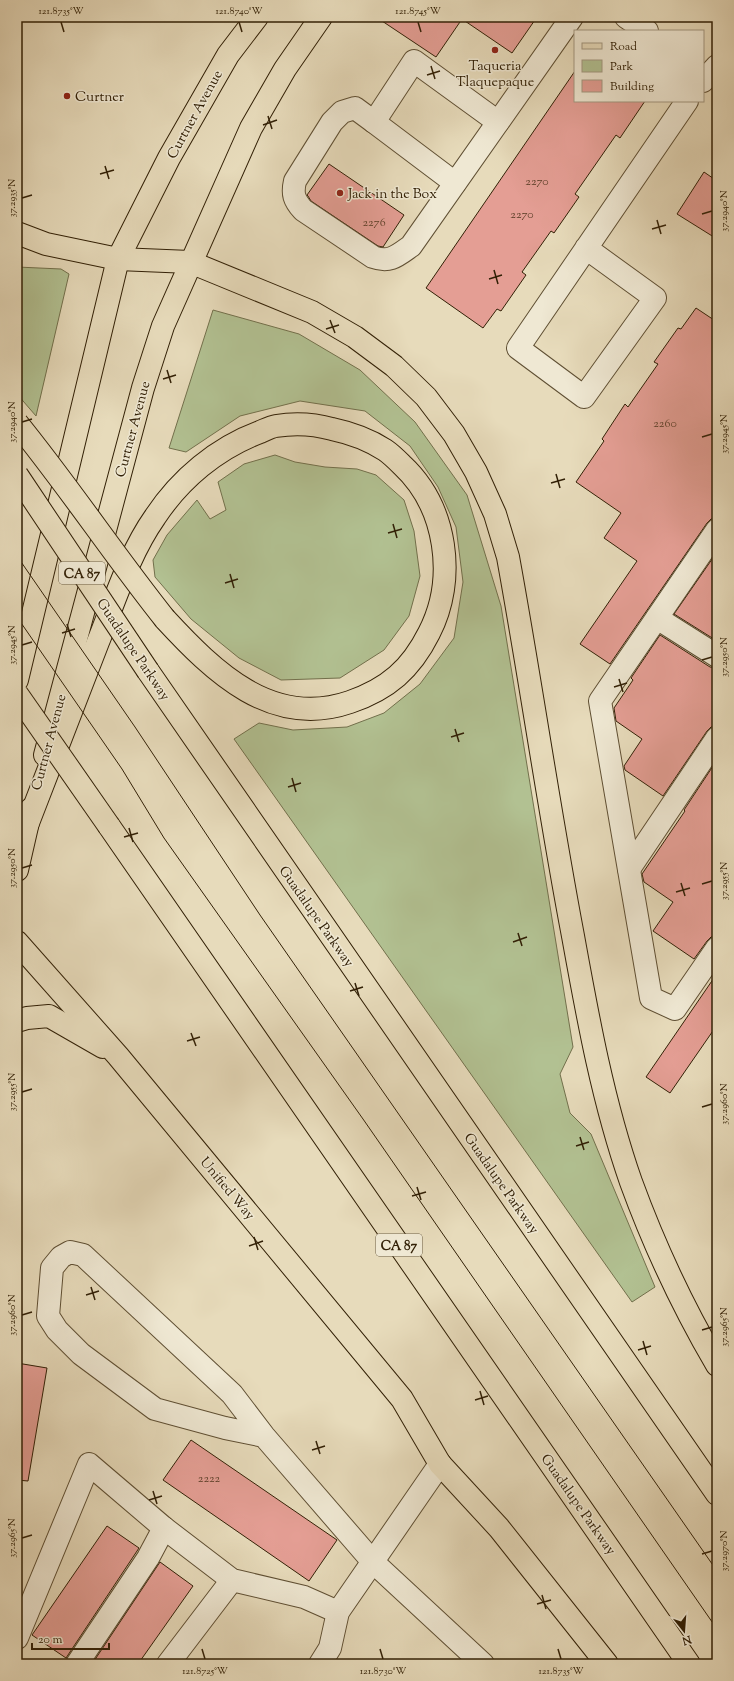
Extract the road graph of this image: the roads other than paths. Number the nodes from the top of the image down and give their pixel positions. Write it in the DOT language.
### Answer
graph roads {
  1 [pos="257,17"];
  2 [pos="321,17"];
  3 [pos="572,17"];
  4 [pos="626,17"];
  5 [pos="645,30"];
  6 [pos="686,102"];
  7 [pos="374,122"];
  8 [pos="498,122"];
  9 [pos="455,183"];
  10 [pos="17,233"];
  11 [pos="586,248"];
  12 [pos="118,259"];
  13 [pos="190,262"];
  14 [pos="17,423"];
  15 [pos="17,475"];
  16 [pos="717,530"];
  17 [pos="657,618"];
  18 [pos="717,656"];
  19 [pos="17,680"];
  20 [pos="17,694"];
  21 [pos="717,738"];
  22 [pos="26,828"];
  23 [pos="629,869"];
  24 [pos="17,870"];
  25 [pos="17,942"];
  26 [pos="717,948"];
  27 [pos="17,1021"];
  28 [pos="118,1056"];
  29 [pos="717,1365"];
  30 [pos="264,1436"];
  31 [pos="440,1464"];
  32 [pos="717,1494"];
  33 [pos="164,1528"];
  34 [pos="373,1562"];
  35 [pos="232,1580"];
  36 [pos="338,1612"];
  37 [pos="17,1638"];
  38 [pos="77,1664"];
  39 [pos="168,1664"];
  40 [pos="320,1664"];
  41 [pos="483,1664"];
  42 [pos="607,1664"];
  43 [pos="689,1664"];
  1 -- 12 [label="main road, Curtner Avenue"];
  2 -- 13 [label="main road, Curtner Avenue"];
  3 -- 8 [label="street"];
  4 -- 5 [label="street"];
  6 -- 11 [label="street"];
  7 -- 8 [label="street"];
  7 -- 9 [label="street"];
  7 -- 9 [label="street"];
  8 -- 9 [label="street"];
  10 -- 12 [label="main road"];
  11 -- 11 [label="street"];
  12 -- 13 [label="main road"];
  12 -- 19 [label="main road, Curtner Avenue"];
  13 -- 22 [label="main road, Curtner Avenue"];
  13 -- 29 [label="main road"];
  14 -- 22 [label="main road, bridge"];
  15 -- 32 [label="main road, Guadalupe Parkway / CA 87, bridge"];
  16 -- 17 [label="street"];
  17 -- 18 [label="street"];
  17 -- 23 [label="street"];
  20 -- 43 [label="main road, Guadalupe Parkway / CA 87, bridge"];
  21 -- 23 [label="street"];
  22 -- 24 [label="main road, Curtner Avenue"];
  23 -- 26 [label="street"];
  25 -- 28 [label="main road, Unified Way"];
  27 -- 28 [label="main road"];
  28 -- 31 [label="main road, Unified Way"];
  30 -- 30 [label="street"];
  30 -- 34 [label="street"];
  31 -- 34 [label="street"];
  31 -- 42 [label="main road, Unified Way"];
  33 -- 35 [label="street"];
  33 -- 37 [label="street"];
  33 -- 38 [label="street"];
  34 -- 36 [label="street"];
  34 -- 41 [label="street"];
  35 -- 36 [label="street"];
  35 -- 39 [label="street"];
  36 -- 40 [label="street"];
}
